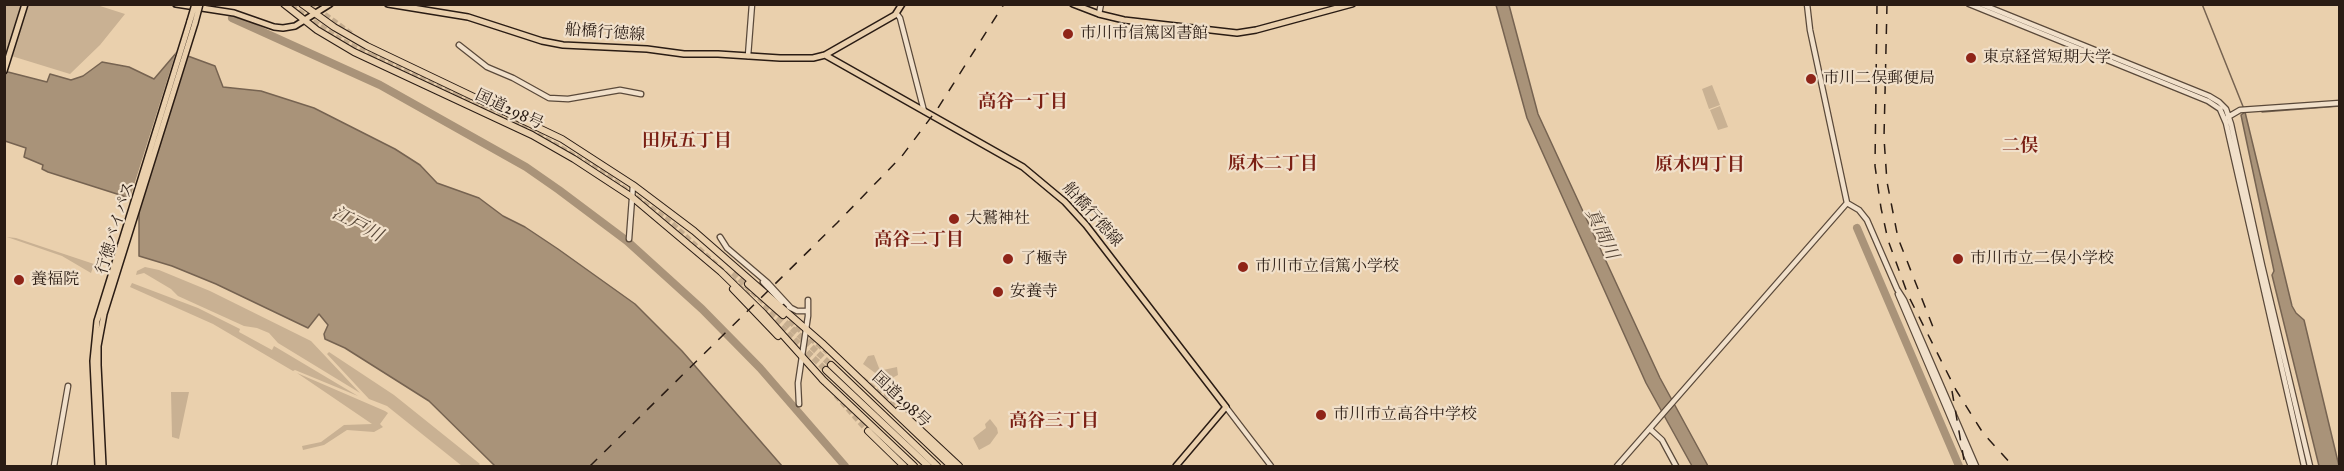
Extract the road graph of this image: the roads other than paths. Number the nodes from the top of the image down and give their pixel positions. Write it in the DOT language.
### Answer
graph roads {
  1 [pos="25,4"];
  2 [pos="176,4"];
  3 [pos="195,4"];
  4 [pos="200,4"];
  5 [pos="284,4"];
  6 [pos="302,4"];
  7 [pos="330,4"];
  8 [pos="388,4"];
  9 [pos="752,4"];
  10 [pos="902,4"];
  11 [pos="1073,4"];
  12 [pos="1101,4"];
  13 [pos="1352,4"];
  14 [pos="1807,4"];
  15 [pos="1969,4"];
  16 [pos="1981,4"];
  17 [pos="319,10"];
  18 [pos="897,14"];
  19 [pos="1099,15"];
  20 [pos="304,21"];
  21 [pos="459,45"];
  22 [pos="825,55"];
  23 [pos="748,56"];
  24 [pos="4,71"];
  25 [pos="640,94"];
  26 [pos="2340,103"];
  27 [pos="924,111"];
  28 [pos="2227,118"];
  29 [pos="633,184"];
  30 [pos="632,197"];
  31 [pos="1847,203"];
  32 [pos="720,237"];
  33 [pos="629,239"];
  34 [pos="806,311"];
  35 [pos="807,319"];
  36 [pos="805,330"];
  37 [pos="802,357"];
  38 [pos="68,386"];
  39 [pos="97,403"];
  40 [pos="799,404"];
  41 [pos="1226,407"];
  42 [pos="899,410"];
  43 [pos="1650,429"];
  44 [pos="868,431"];
  45 [pos="54,466"];
  46 [pos="98,466"];
  47 [pos="103,466"];
  48 [pos="904,466"];
  49 [pos="914,466"];
  50 [pos="928,466"];
  51 [pos="937,466"];
  52 [pos="951,466"];
  53 [pos="959,466"];
  54 [pos="1176,466"];
  55 [pos="1272,466"];
  56 [pos="1617,466"];
  57 [pos="1676,466"];
  58 [pos="1974,466"];
  59 [pos="2304,466"];
  60 [pos="2310,466"];
  1 -- 24 [label="main road"];
  2 -- 20 [label="main road"];
  3 -- 39 [label="main road, 行徳バイパス, bridge"];
  4 -- 39 [label="main road, 行徳バイパス, bridge"];
  5 -- 20 [label="highway, 国道298号"];
  6 -- 17 [label="highway, 国道298号"];
  7 -- 17 [label="main road"];
  8 -- 23 [label="main road, 船橋行徳線"];
  9 -- 23 [label="street"];
  10 -- 18 [label="main road"];
  11 -- 19 [label="main road"];
  12 -- 19 [label="street"];
  13 -- 19 [label="main road"];
  14 -- 31 [label="street"];
  15 -- 28 [label="street"];
  16 -- 28 [label="street"];
  17 -- 20 [label="main road"];
  17 -- 29 [label="highway, 国道298号"];
  18 -- 22 [label="main road, 船橋行徳線"];
  18 -- 27 [label="street"];
  20 -- 30 [label="highway, 国道298号"];
  21 -- 25 [label="street"];
  22 -- 23 [label="main road, 船橋行徳線"];
  22 -- 27 [label="main road, 船橋行徳線"];
  26 -- 28 [label="street"];
  27 -- 41 [label="main road, 船橋行徳線"];
  28 -- 59 [label="street"];
  28 -- 60 [label="street"];
  29 -- 30 [label="street"];
  29 -- 36 [label="highway, 国道298号"];
  30 -- 33 [label="street"];
  30 -- 37 [label="highway, 国道298号"];
  31 -- 43 [label="street"];
  31 -- 58 [label="street"];
  32 -- 34 [label="street"];
  34 -- 35 [label="street"];
  34 -- 35 [label="street"];
  35 -- 36 [label="street"];
  36 -- 37 [label="street"];
  36 -- 52 [label="highway, 国道298号"];
  37 -- 40 [label="street"];
  37 -- 49 [label="highway, 国道298号"];
  38 -- 45 [label="street"];
  39 -- 46 [label="main road, 行徳バイパス"];
  39 -- 47 [label="main road, 行徳バイパス"];
  41 -- 54 [label="main road"];
  41 -- 55 [label="street"];
  42 -- 53 [label="highway"];
  43 -- 56 [label="street"];
  43 -- 57 [label="street"];
  44 -- 48 [label="highway"];
  50 -- 51 [label="highway"];
}
